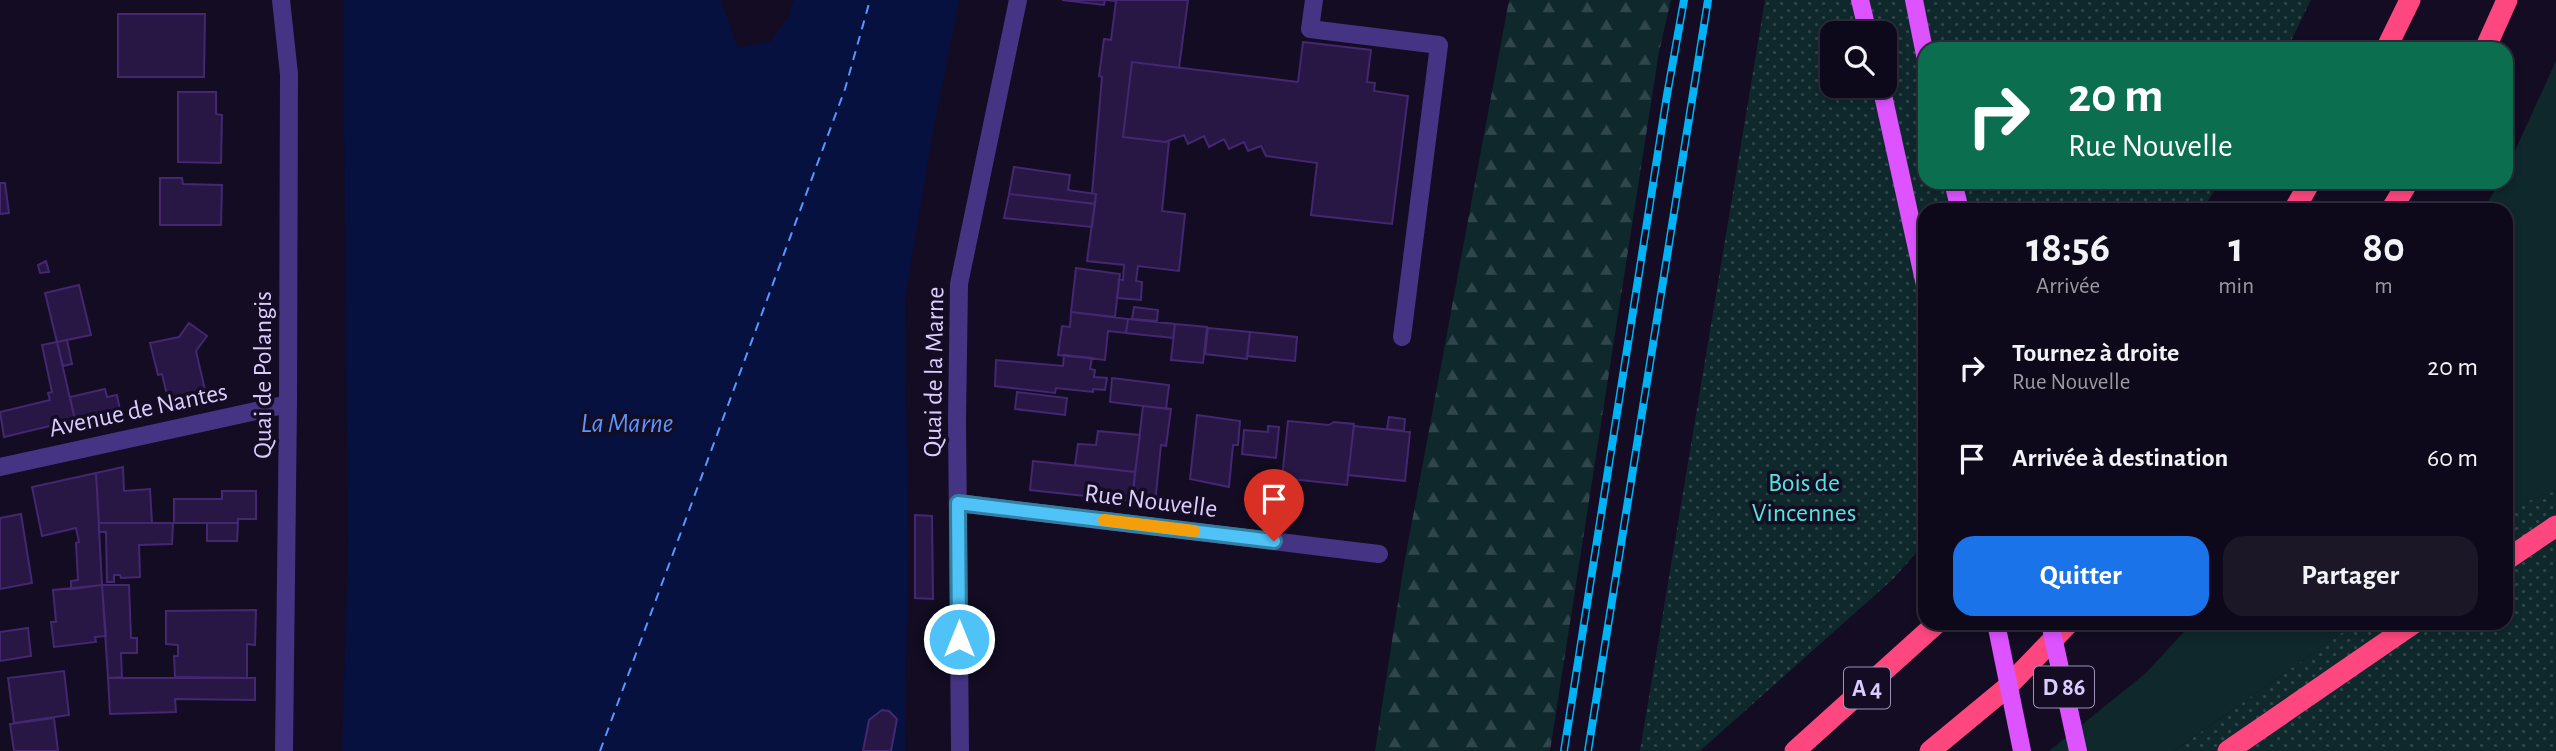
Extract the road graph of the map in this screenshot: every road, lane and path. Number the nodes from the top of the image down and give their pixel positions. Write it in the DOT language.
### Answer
graph roads {
  1 [pos="281,0"];
  2 [pos="1018,0"];
  3 [pos="1314,0"];
  4 [pos="1860,0"];
  5 [pos="1914,0"];
  6 [pos="2410,0"];
  7 [pos="2507,0"];
  8 [pos="1865,21"];
  9 [pos="1922,42"];
  10 [pos="2389,42"];
  11 [pos="2488,42"];
  12 [pos="1884,98"];
  13 [pos="1918,253"];
  14 [pos="1402,337"];
  15 [pos="288,404"];
  16 [pos="0,467"];
  17 [pos="958,503"];
  18 [pos="2556,526"];
  19 [pos="1379,554"];
  20 [pos="2513,555"];
  21 [pos="1929,630"];
  22 [pos="1997,630"];
  23 [pos="2052,630"];
  24 [pos="2062,630"];
  25 [pos="2404,630"];
  26 [pos="284,751"];
  27 [pos="960,751"];
  28 [pos="1795,751"];
  29 [pos="1930,751"];
  30 [pos="2022,751"];
  31 [pos="2078,751"];
  32 [pos="2228,751"];
  1 -- 15 [label="street, Quai de Polangis"];
  2 -- 17 [label="street, Quai de la Marne"];
  3 -- 14 [label="street"];
  4 -- 8 [label="main road"];
  5 -- 9 [label="main road"];
  6 -- 10 [label="highway"];
  7 -- 11 [label="highway"];
  12 -- 13 [label="main road"];
  15 -- 16 [label="street, Avenue de Nantes"];
  15 -- 26 [label="street, Quai de Polangis"];
  17 -- 19 [label="street, Rue Nouvelle"];
  17 -- 27 [label="street, Quai de la Marne"];
  18 -- 20 [label="highway"];
  21 -- 28 [label="highway, A 4"];
  22 -- 30 [label="main road, D 86, bridge"];
  23 -- 31 [label="main road, D 86, bridge"];
  24 -- 29 [label="highway"];
  25 -- 32 [label="highway"];
}
